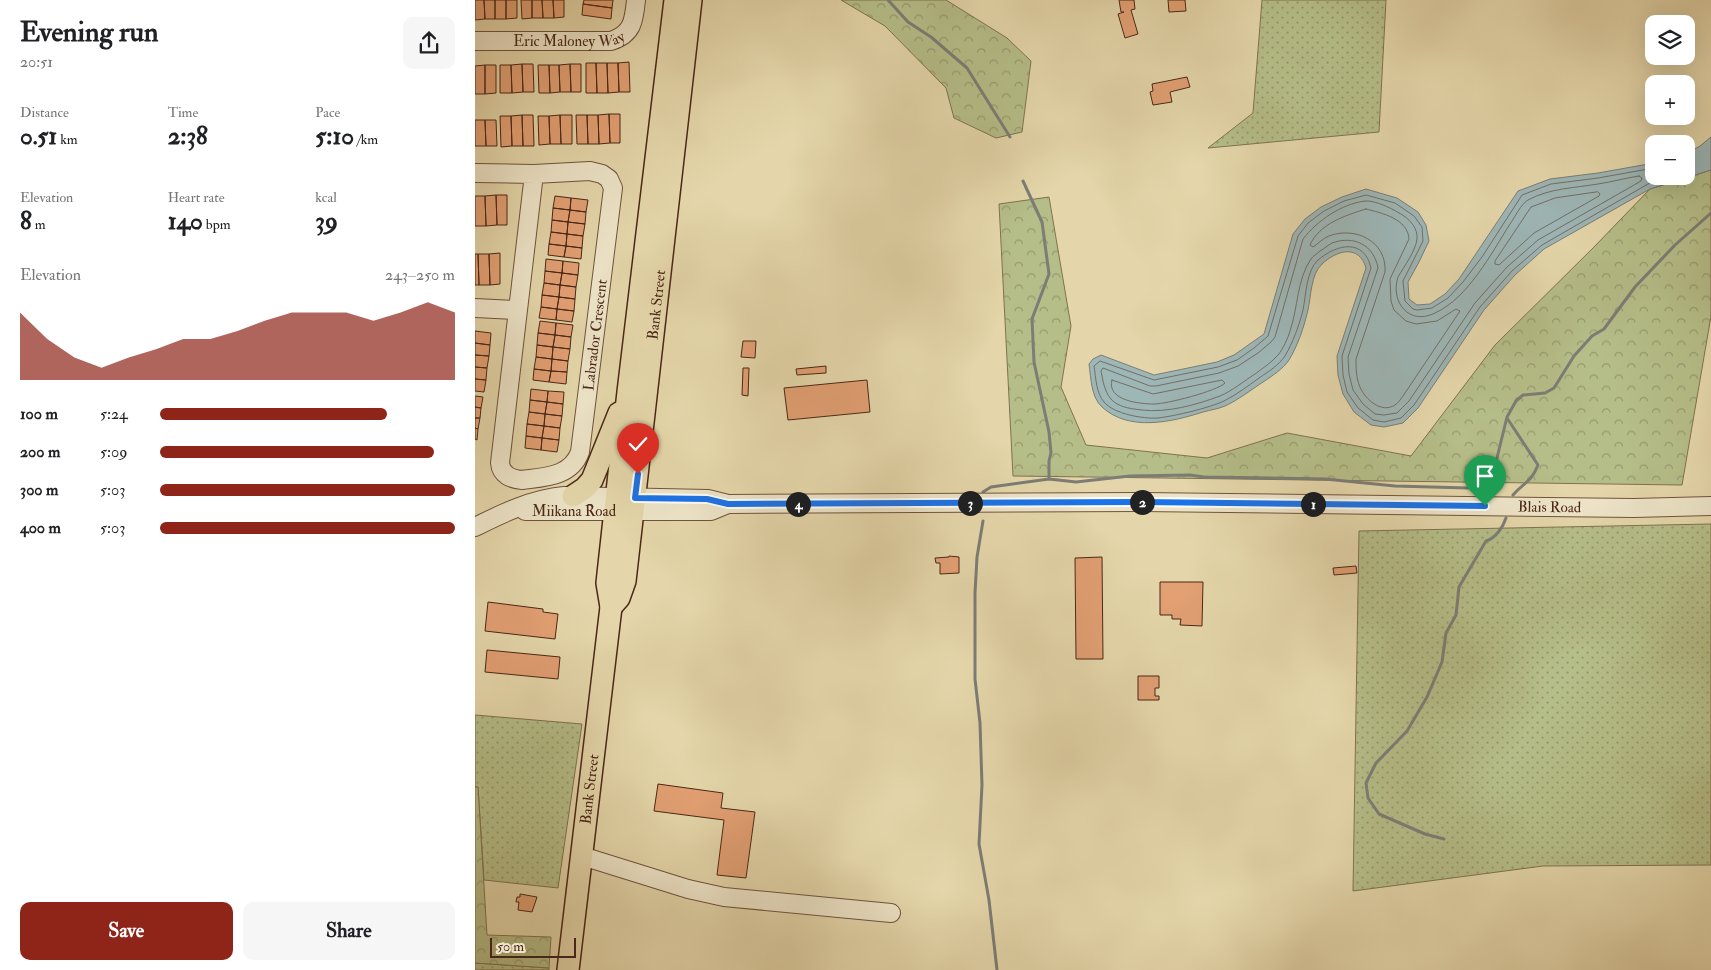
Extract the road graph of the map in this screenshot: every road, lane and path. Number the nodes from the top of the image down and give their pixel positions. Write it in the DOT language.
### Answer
graph roads {
  1 [pos="636,0"];
  2 [pos="675,0"];
  3 [pos="691,0"];
  4 [pos="475,41"];
  5 [pos="475,173"];
  6 [pos="534,174"];
  7 [pos="475,308"];
  8 [pos="517,310"];
  9 [pos="628,392"];
  10 [pos="573,496"];
  11 [pos="626,504"];
  12 [pos="1711,506"];
  13 [pos="514,510"];
  14 [pos="475,527"];
  15 [pos="582,856"];
  16 [pos="891,913"];
  17 [pos="568,970"];
  1 -- 4 [label="street, Eric Maloney Way"];
  2 -- 9 [label="main road, Bank Street"];
  3 -- 11 [label="main road, Bank Street"];
  5 -- 6 [label="street"];
  6 -- 8 [label="street, Labrador Crescent"];
  6 -- 8 [label="street, Labrador Crescent"];
  7 -- 8 [label="street"];
  9 -- 10 [label="main road"];
  9 -- 11 [label="main road, Bank Street"];
  10 -- 11 [label="street, Miikana Road"];
  10 -- 13 [label="street, Miikana Road"];
  11 -- 12 [label="street, Blais Road"];
  11 -- 13 [label="street, Miikana Road"];
  11 -- 15 [label="main road, Bank Street"];
  13 -- 14 [label="street, Miikana Road"];
  15 -- 16 [label="street"];
  15 -- 17 [label="main road, Bank Street"];
}
